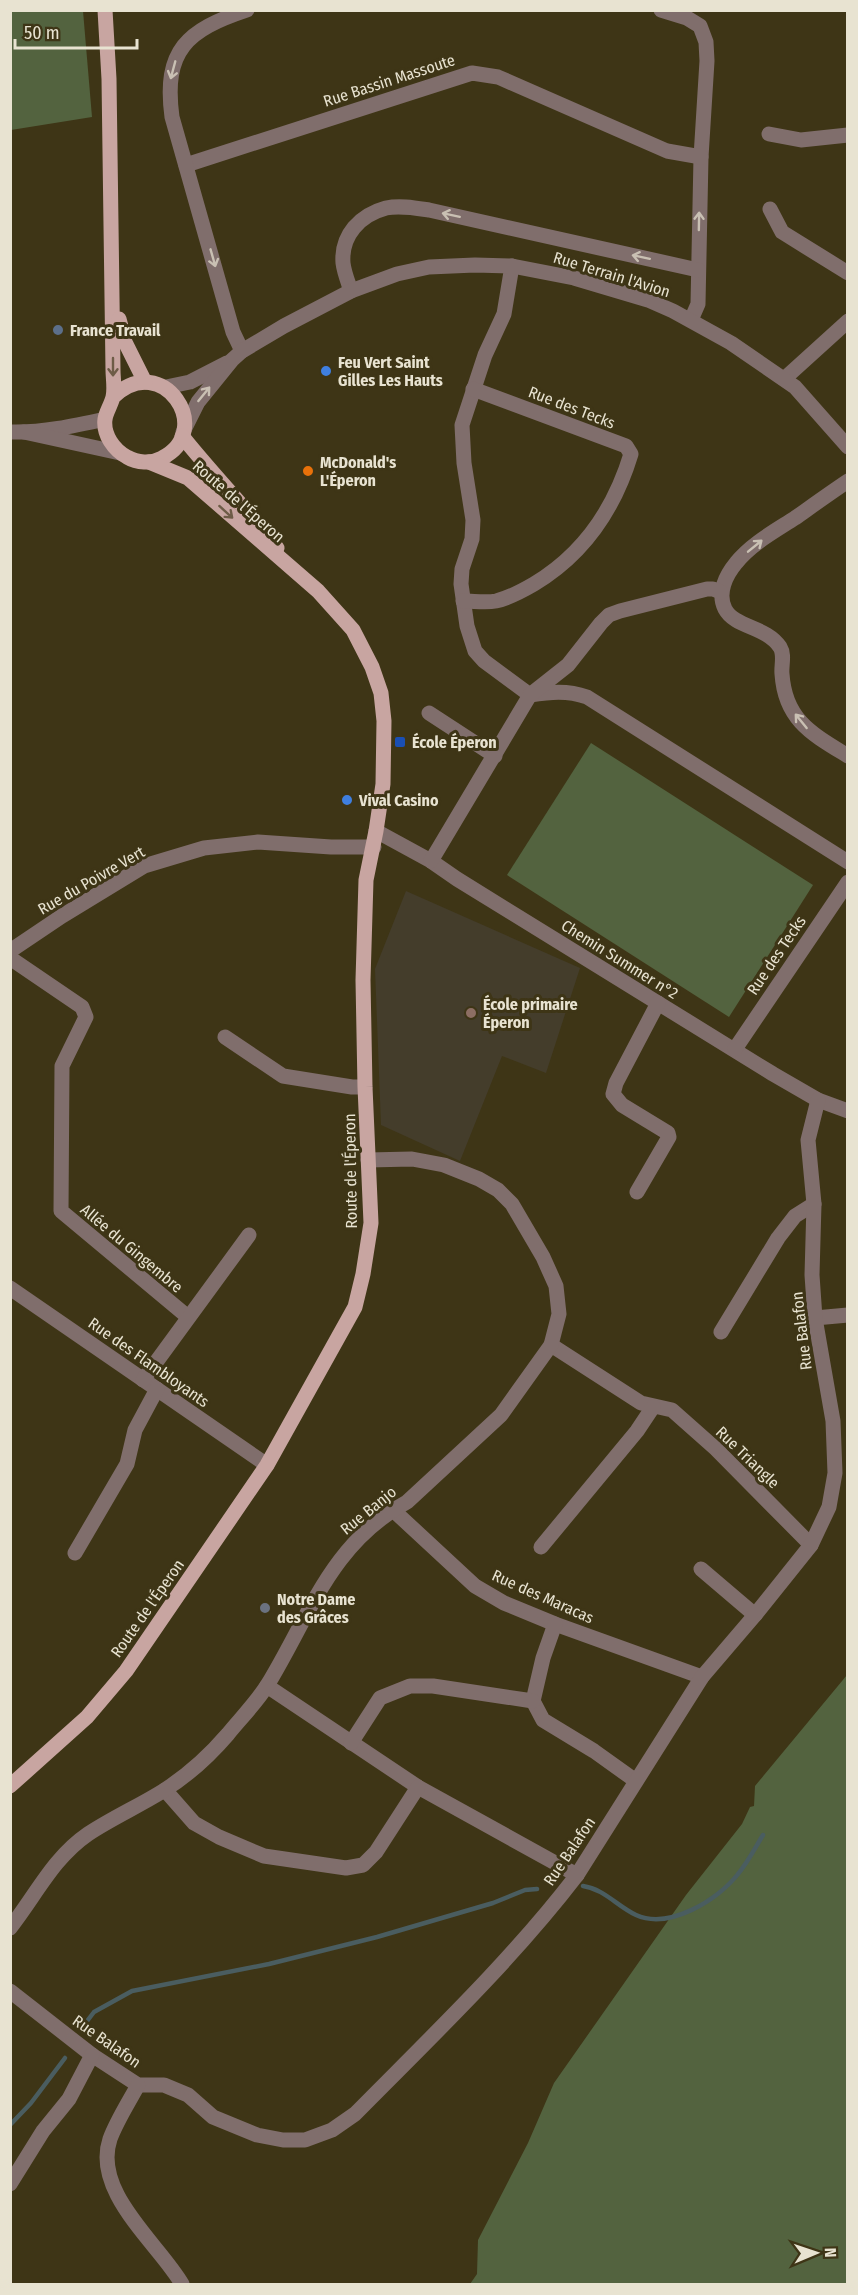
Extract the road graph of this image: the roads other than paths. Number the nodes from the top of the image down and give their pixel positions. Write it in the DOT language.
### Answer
graph roads {
  1 [pos="105,10"];
  2 [pos="247,10"];
  3 [pos="661,10"];
  4 [pos="769,134"];
  5 [pos="848,135"];
  6 [pos="701,157"];
  7 [pos="186,165"];
  8 [pos="770,208"];
  9 [pos="512,266"];
  10 [pos="698,270"];
  11 [pos="848,273"];
  12 [pos="351,291"];
  13 [pos="113,296"];
  14 [pos="691,320"];
  15 [pos="848,321"];
  16 [pos="237,355"];
  17 [pos="784,379"];
  18 [pos="145,382"];
  19 [pos="165,387"];
  20 [pos="473,389"];
  21 [pos="113,397"];
  22 [pos="105,418"];
  23 [pos="17,432"];
  24 [pos="183,434"];
  25 [pos="848,447"];
  26 [pos="120,453"];
  27 [pos="148,462"];
  28 [pos="848,481"];
  29 [pos="300,578"];
  30 [pos="722,592"];
  31 [pos="464,601"];
  32 [pos="530,695"];
  33 [pos="429,713"];
  34 [pos="495,756"];
  35 [pos="848,756"];
  36 [pos="375,839"];
  37 [pos="431,861"];
  38 [pos="848,862"];
  39 [pos="848,882"];
  40 [pos="10,951"];
  41 [pos="10,958"];
  42 [pos="658,1003"];
  43 [pos="225,1037"];
  44 [pos="735,1049"];
  45 [pos="365,1087"];
  46 [pos="818,1100"];
  47 [pos="848,1111"];
  48 [pos="368,1160"];
  49 [pos="637,1192"];
  50 [pos="814,1204"];
  51 [pos="249,1235"];
  52 [pos="10,1288"];
  53 [pos="848,1315"];
  54 [pos="188,1317"];
  55 [pos="815,1318"];
  56 [pos="721,1332"];
  57 [pos="552,1345"];
  58 [pos="143,1380"];
  59 [pos="157,1389"];
  60 [pos="653,1407"];
  61 [pos="840,1421"];
  62 [pos="267,1465"];
  63 [pos="393,1510"];
  64 [pos="811,1545"];
  65 [pos="541,1547"];
  66 [pos="75,1553"];
  67 [pos="700,1569"];
  68 [pos="755,1615"];
  69 [pos="555,1624"];
  70 [pos="702,1677"];
  71 [pos="267,1686"];
  72 [pos="533,1701"];
  73 [pos="351,1743"];
  74 [pos="636,1781"];
  75 [pos="10,1786"];
  76 [pos="418,1787"];
  77 [pos="165,1790"];
  78 [pos="577,1875"];
  79 [pos="10,1928"];
  80 [pos="10,1991"];
  81 [pos="92,2055"];
  82 [pos="138,2085"];
  83 [pos="10,2184"];
  84 [pos="182,2284"];
  1 -- 13 [label="main road"];
  2 -- 7 [label="street, one-way"];
  3 -- 6 [label="street"];
  4 -- 5 [label="street"];
  6 -- 7 [label="street, Rue Bassin Massoute"];
  10 -- 6 [label="street, one-way"];
  7 -- 16 [label="street, one-way"];
  8 -- 11 [label="street"];
  9 -- 12 [label="street, Rue Terrain l'Avion"];
  9 -- 14 [label="street, Rue Terrain l'Avion"];
  9 -- 20 [label="street"];
  10 -- 12 [label="street, one-way"];
  10 -- 14 [label="street"];
  12 -- 16 [label="street, Rue Terrain l'Avion"];
  13 -- 18 [label="main road"];
  13 -- 21 [label="main road, one-way"];
  14 -- 17 [label="street, Rue Terrain l'Avion"];
  15 -- 17 [label="street"];
  16 -- 19 [label="street, Rue Terrain l'Avion"];
  24 -- 16 [label="street, Rue Terrain l'Avion, one-way"];
  17 -- 25 [label="street, Rue Terrain l'Avion"];
  18 -- 19 [label="main road"];
  18 -- 21 [label="main road"];
  19 -- 24 [label="main road"];
  20 -- 31 [label="street"];
  20 -- 31 [label="street, Rue des Tecks"];
  21 -- 22 [label="main road"];
  22 -- 23 [label="street"];
  22 -- 26 [label="main road"];
  23 -- 26 [label="street"];
  24 -- 27 [label="main road"];
  24 -- 29 [label="main road, Route de l'Éperon"];
  26 -- 27 [label="main road"];
  27 -- 29 [label="main road, Route de l'Éperon, one-way"];
  30 -- 28 [label="street, one-way"];
  29 -- 36 [label="main road, Route de l'Éperon"];
  30 -- 32 [label="street"];
  35 -- 30 [label="street, one-way"];
  31 -- 32 [label="street"];
  32 -- 34 [label="street"];
  32 -- 38 [label="street"];
  33 -- 34 [label="street"];
  34 -- 37 [label="street"];
  36 -- 37 [label="street, Chemin Summer n°2"];
  36 -- 40 [label="street, Rue du Poivre Vert"];
  36 -- 45 [label="main road, Route de l'Éperon"];
  37 -- 42 [label="street, Chemin Summer n°2"];
  39 -- 44 [label="street, Rue des Tecks"];
  41 -- 54 [label="street, Allée du Gingembre"];
  42 -- 44 [label="street, Chemin Summer n°2"];
  42 -- 49 [label="street"];
  43 -- 45 [label="street"];
  44 -- 46 [label="street, Chemin Summer n°2"];
  45 -- 48 [label="main road, Route de l'Éperon"];
  46 -- 47 [label="street, Chemin Summer n°2"];
  46 -- 50 [label="street, Rue Balafon"];
  48 -- 57 [label="street, Rue Banjo"];
  48 -- 62 [label="main road, Route de l'Éperon"];
  50 -- 55 [label="street, Rue Balafon"];
  50 -- 56 [label="street"];
  51 -- 54 [label="street, Allée du Gingembre"];
  52 -- 58 [label="street, Rue des Flambloyants"];
  53 -- 55 [label="street"];
  54 -- 58 [label="street, Allée du Gingembre"];
  55 -- 61 [label="street, Rue Balafon"];
  57 -- 60 [label="street, Rue Triangle"];
  57 -- 63 [label="street, Rue Banjo"];
  58 -- 59 [label="street, Rue des Flambloyants"];
  59 -- 62 [label="street, Rue des Flambloyants"];
  59 -- 66 [label="street"];
  60 -- 64 [label="street, Rue Triangle"];
  60 -- 65 [label="street"];
  61 -- 64 [label="street, Rue Balafon"];
  62 -- 75 [label="main road, Route de l'Éperon"];
  63 -- 69 [label="street, Rue des Maracas"];
  63 -- 71 [label="street, Rue Banjo"];
  64 -- 68 [label="street, Rue Balafon"];
  67 -- 68 [label="street"];
  68 -- 70 [label="street, Rue Balafon"];
  69 -- 70 [label="street, Rue des Maracas"];
  69 -- 72 [label="street"];
  70 -- 74 [label="street, Rue Balafon"];
  71 -- 73 [label="street"];
  71 -- 77 [label="street, Rue Banjo"];
  72 -- 73 [label="street"];
  72 -- 74 [label="street"];
  73 -- 76 [label="street"];
  74 -- 78 [label="street, Rue Balafon"];
  76 -- 77 [label="street"];
  76 -- 78 [label="street"];
  77 -- 79 [label="street, Rue Banjo"];
  78 -- 82 [label="street, Rue Balafon"];
  80 -- 81 [label="street, Rue Balafon"];
  81 -- 82 [label="street, Rue Balafon"];
  81 -- 83 [label="street"];
  82 -- 84 [label="street"];
}
